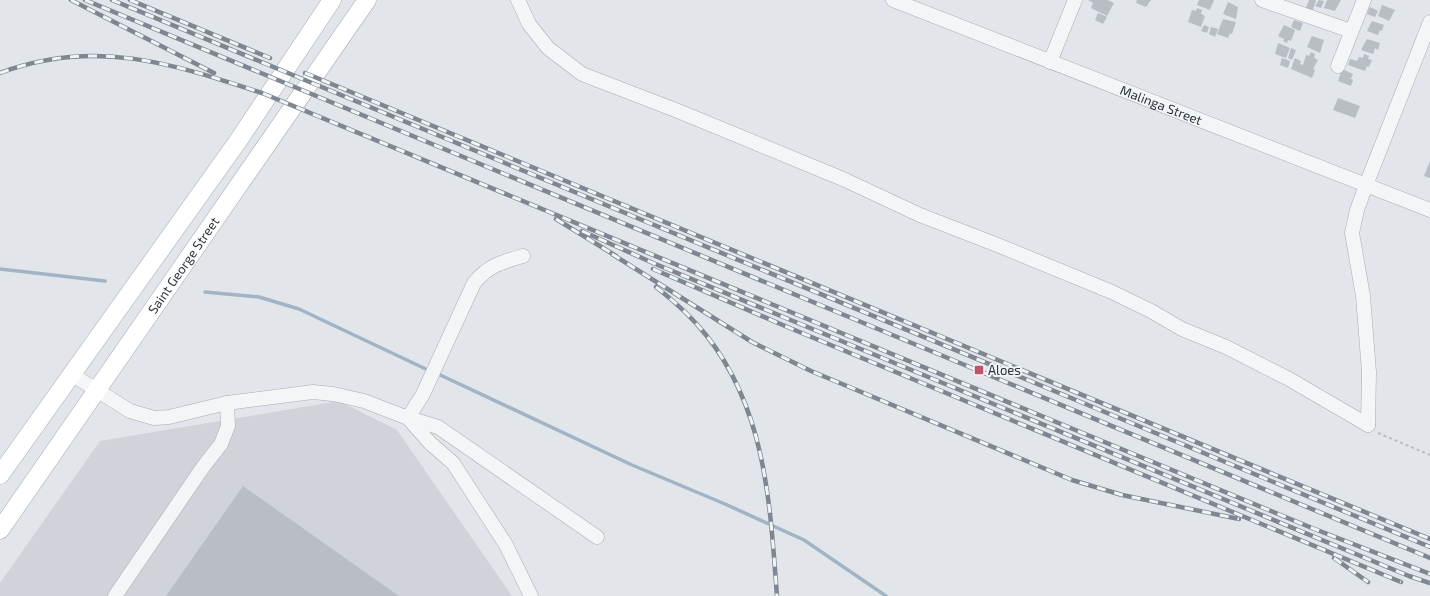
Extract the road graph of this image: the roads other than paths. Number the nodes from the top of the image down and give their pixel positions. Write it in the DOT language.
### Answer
graph roads {
  1 [pos="332,0"];
  2 [pos="367,0"];
  3 [pos="518,0"];
  4 [pos="893,0"];
  5 [pos="1075,0"];
  6 [pos="1364,0"];
  7 [pos="1267,1"];
  8 [pos="1430,22"];
  9 [pos="1351,32"];
  10 [pos="1050,62"];
  11 [pos="1338,66"];
  12 [pos="1366,185"];
  13 [pos="1430,210"];
  14 [pos="523,256"];
  15 [pos="71,374"];
  16 [pos="98,390"];
  17 [pos="227,403"];
  18 [pos="408,418"];
  19 [pos="0,475"];
  20 [pos="0,530"];
  21 [pos="597,537"];
  22 [pos="115,596"];
  23 [pos="531,596"];
  1 -- 15 [label="main road, Saint George Street"];
  2 -- 16 [label="main road, Saint George Street"];
  3 -- 12 [label="street"];
  4 -- 10 [label="street, Malinga Street"];
  5 -- 10 [label="street"];
  6 -- 9 [label="street"];
  7 -- 9 [label="street"];
  8 -- 12 [label="street"];
  9 -- 11 [label="street"];
  10 -- 12 [label="street, Malinga Street"];
  12 -- 13 [label="street, Malinga Street"];
  14 -- 18 [label="street"];
  15 -- 16 [label="street"];
  15 -- 19 [label="main road, Saint George Street"];
  16 -- 17 [label="street"];
  16 -- 20 [label="main road, Saint George Street"];
  17 -- 18 [label="street"];
  17 -- 22 [label="street"];
  18 -- 21 [label="street"];
  18 -- 23 [label="street"];
}
